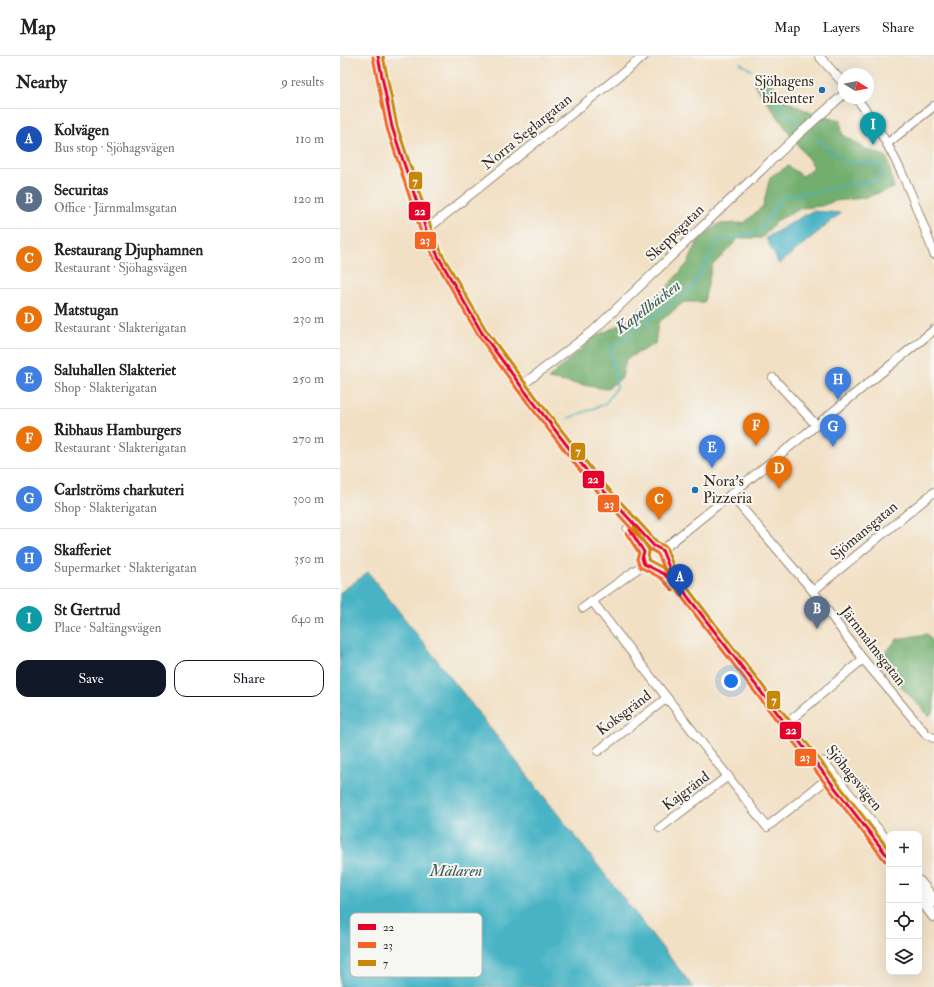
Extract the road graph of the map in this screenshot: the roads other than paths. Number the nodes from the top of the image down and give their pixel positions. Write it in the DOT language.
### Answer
graph roads {
  1 [pos="378,56"];
  2 [pos="644,56"];
  3 [pos="819,56"];
  4 [pos="838,77"];
  5 [pos="838,99"];
  6 [pos="861,104"];
  7 [pos="934,106"];
  8 [pos="888,143"];
  9 [pos="426,230"];
  10 [pos="934,254"];
  11 [pos="934,330"];
  12 [pos="772,378"];
  13 [pos="521,386"];
  14 [pos="816,426"];
  15 [pos="593,479"];
  16 [pos="934,492"];
  17 [pos="731,495"];
  18 [pos="644,552"];
  19 [pos="661,552"];
  20 [pos="649,567"];
  21 [pos="813,591"];
  22 [pos="688,597"];
  23 [pos="592,601"];
  24 [pos="583,608"];
  25 [pos="863,659"];
  26 [pos="667,698"];
  27 [pos="790,728"];
  28 [pos="934,738"];
  29 [pos="598,751"];
  30 [pos="728,776"];
  31 [pos="830,777"];
  32 [pos="660,828"];
  33 [pos="886,842"];
  34 [pos="886,854"];
  35 [pos="922,886"];
  36 [pos="922,900"];
  37 [pos="934,901"];
  38 [pos="934,916"];
  1 -- 9 [label="main road, Sjöhagsvägen"];
  2 -- 9 [label="street, Norra Seglargatan"];
  3 -- 4 [label="street"];
  5 -- 13 [label="street, Skeppsgatan"];
  6 -- 8 [label="street"];
  7 -- 8 [label="street"];
  8 -- 10 [label="street"];
  9 -- 13 [label="main road, Sjöhagsvägen"];
  11 -- 14 [label="street"];
  12 -- 14 [label="street"];
  13 -- 15 [label="main road, Sjöhagsvägen"];
  14 -- 17 [label="street"];
  15 -- 18 [label="main road, Sjöhagsvägen"];
  15 -- 19 [label="main road, Sjöhagsvägen"];
  16 -- 21 [label="street, Sjömansgatan"];
  17 -- 19 [label="street"];
  17 -- 21 [label="street, Järnmalmsgatan"];
  18 -- 19 [label="main road"];
  18 -- 20 [label="main road, Sjöhagsvägen"];
  19 -- 20 [label="main road"];
  19 -- 22 [label="main road, Sjöhagsvägen"];
  20 -- 22 [label="main road, Sjöhagsvägen"];
  20 -- 23 [label="street"];
  21 -- 25 [label="street, Järnmalmsgatan"];
  22 -- 27 [label="main road, Sjöhagsvägen"];
  23 -- 24 [label="street"];
  23 -- 26 [label="street"];
  25 -- 27 [label="street"];
  25 -- 28 [label="street, Järnmalmsgatan"];
  26 -- 29 [label="street, Koksgränd"];
  26 -- 30 [label="street"];
  27 -- 31 [label="main road, Sjöhagsvägen"];
  30 -- 31 [label="street"];
  30 -- 32 [label="street, Kajgränd"];
  31 -- 33 [label="main road, Sjöhagsvägen"];
  31 -- 34 [label="main road, Sjöhagsvägen"];
  35 -- 37 [label="main road"];
  36 -- 38 [label="main road"];
}
